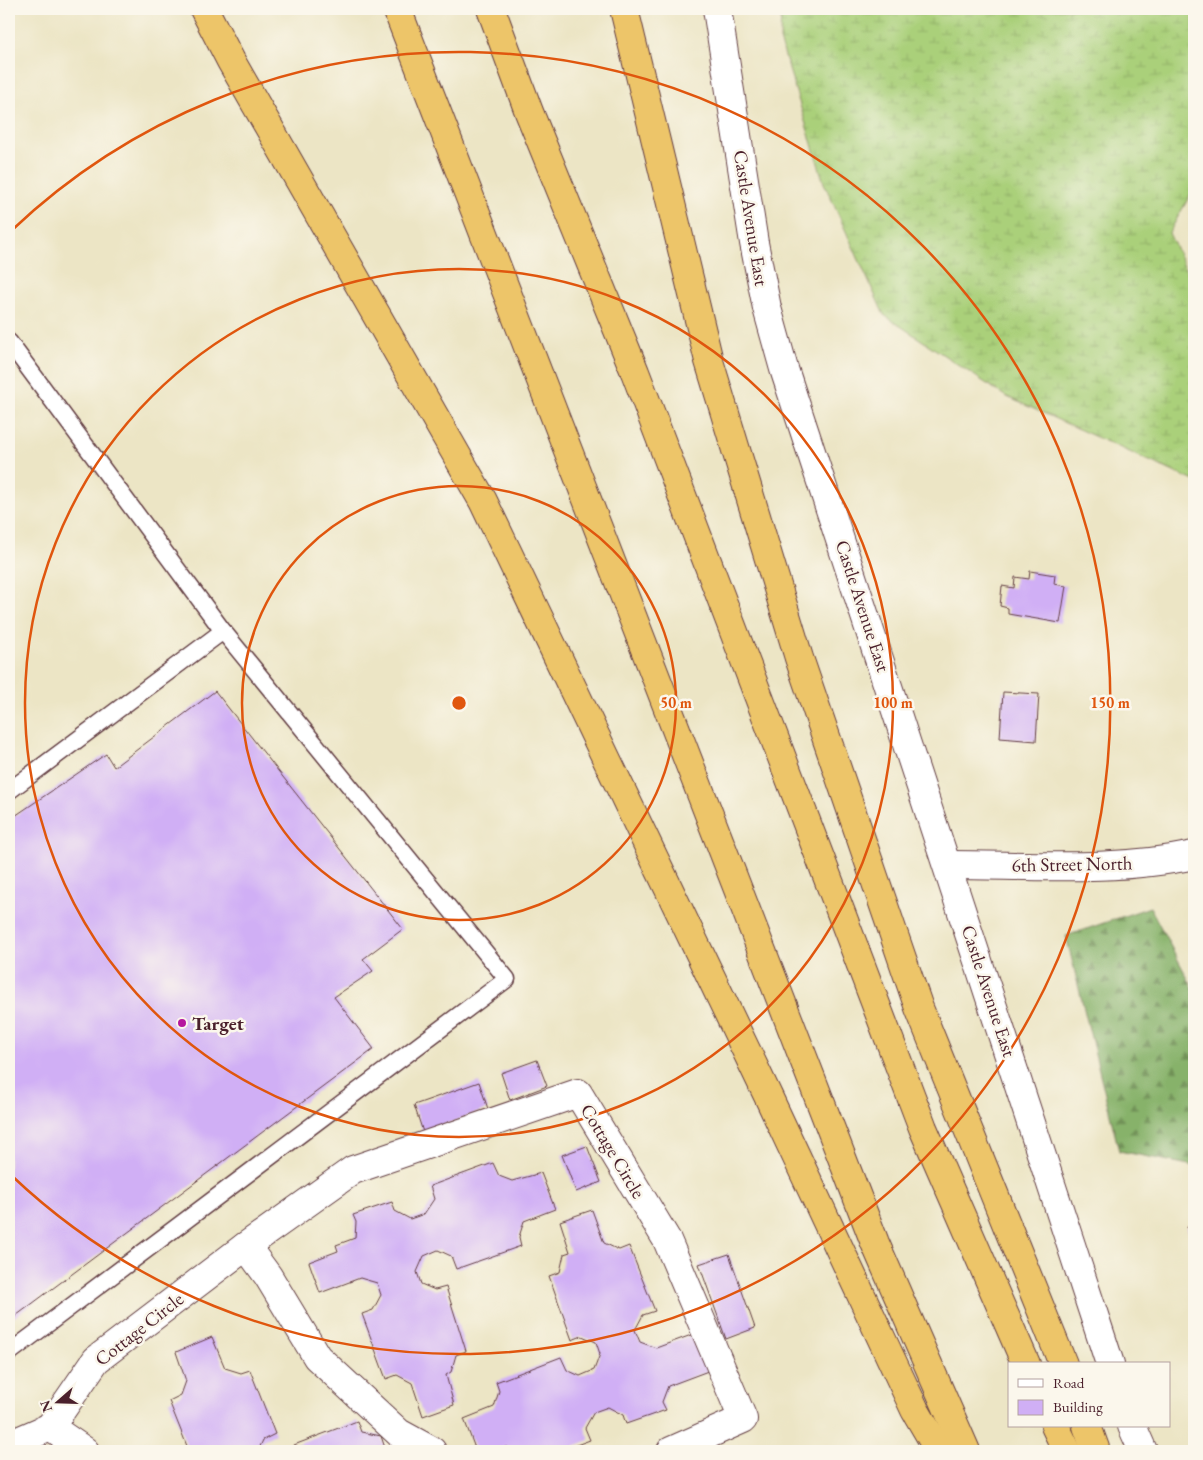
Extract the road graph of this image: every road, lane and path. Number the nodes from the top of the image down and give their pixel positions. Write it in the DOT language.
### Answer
graph roads {
  1 [pos="204,9"];
  2 [pos="397,9"];
  3 [pos="491,9"];
  4 [pos="624,9"];
  5 [pos="717,9"];
  6 [pos="9,342"];
  7 [pos="223,631"];
  8 [pos="9,791"];
  9 [pos="1194,855"];
  10 [pos="949,866"];
  11 [pos="246,1246"];
  12 [pos="9,1353"];
  13 [pos="1025,1362"];
  14 [pos="1062,1362"];
  15 [pos="1109,1362"];
  16 [pos="50,1427"];
  17 [pos="1056,1428"];
  18 [pos="1088,1428"];
  19 [pos="1133,1428"];
  20 [pos="9,1445"];
  21 [pos="85,1451"];
  22 [pos="432,1451"];
  23 [pos="671,1451"];
  24 [pos="939,1451"];
  25 [pos="966,1451"];
  26 [pos="1067,1451"];
  27 [pos="1096,1451"];
  28 [pos="1143,1451"];
  1 -- 24 [label="highway"];
  2 -- 25 [label="highway"];
  3 -- 13 [label="highway"];
  4 -- 14 [label="highway"];
  5 -- 10 [label="street, Castle Avenue East"];
  6 -- 7 [label="lane"];
  7 -- 8 [label="lane"];
  7 -- 12 [label="lane"];
  9 -- 10 [label="street, 6th Street North"];
  10 -- 15 [label="street, Castle Avenue East"];
  11 -- 16 [label="street, Cottage Circle"];
  11 -- 22 [label="street"];
  11 -- 23 [label="street, Cottage Circle"];
  16 -- 20 [label="street"];
  16 -- 21 [label="street"];
  17 -- 26 [label="highway"];
  18 -- 27 [label="highway"];
  19 -- 28 [label="street"];
}
